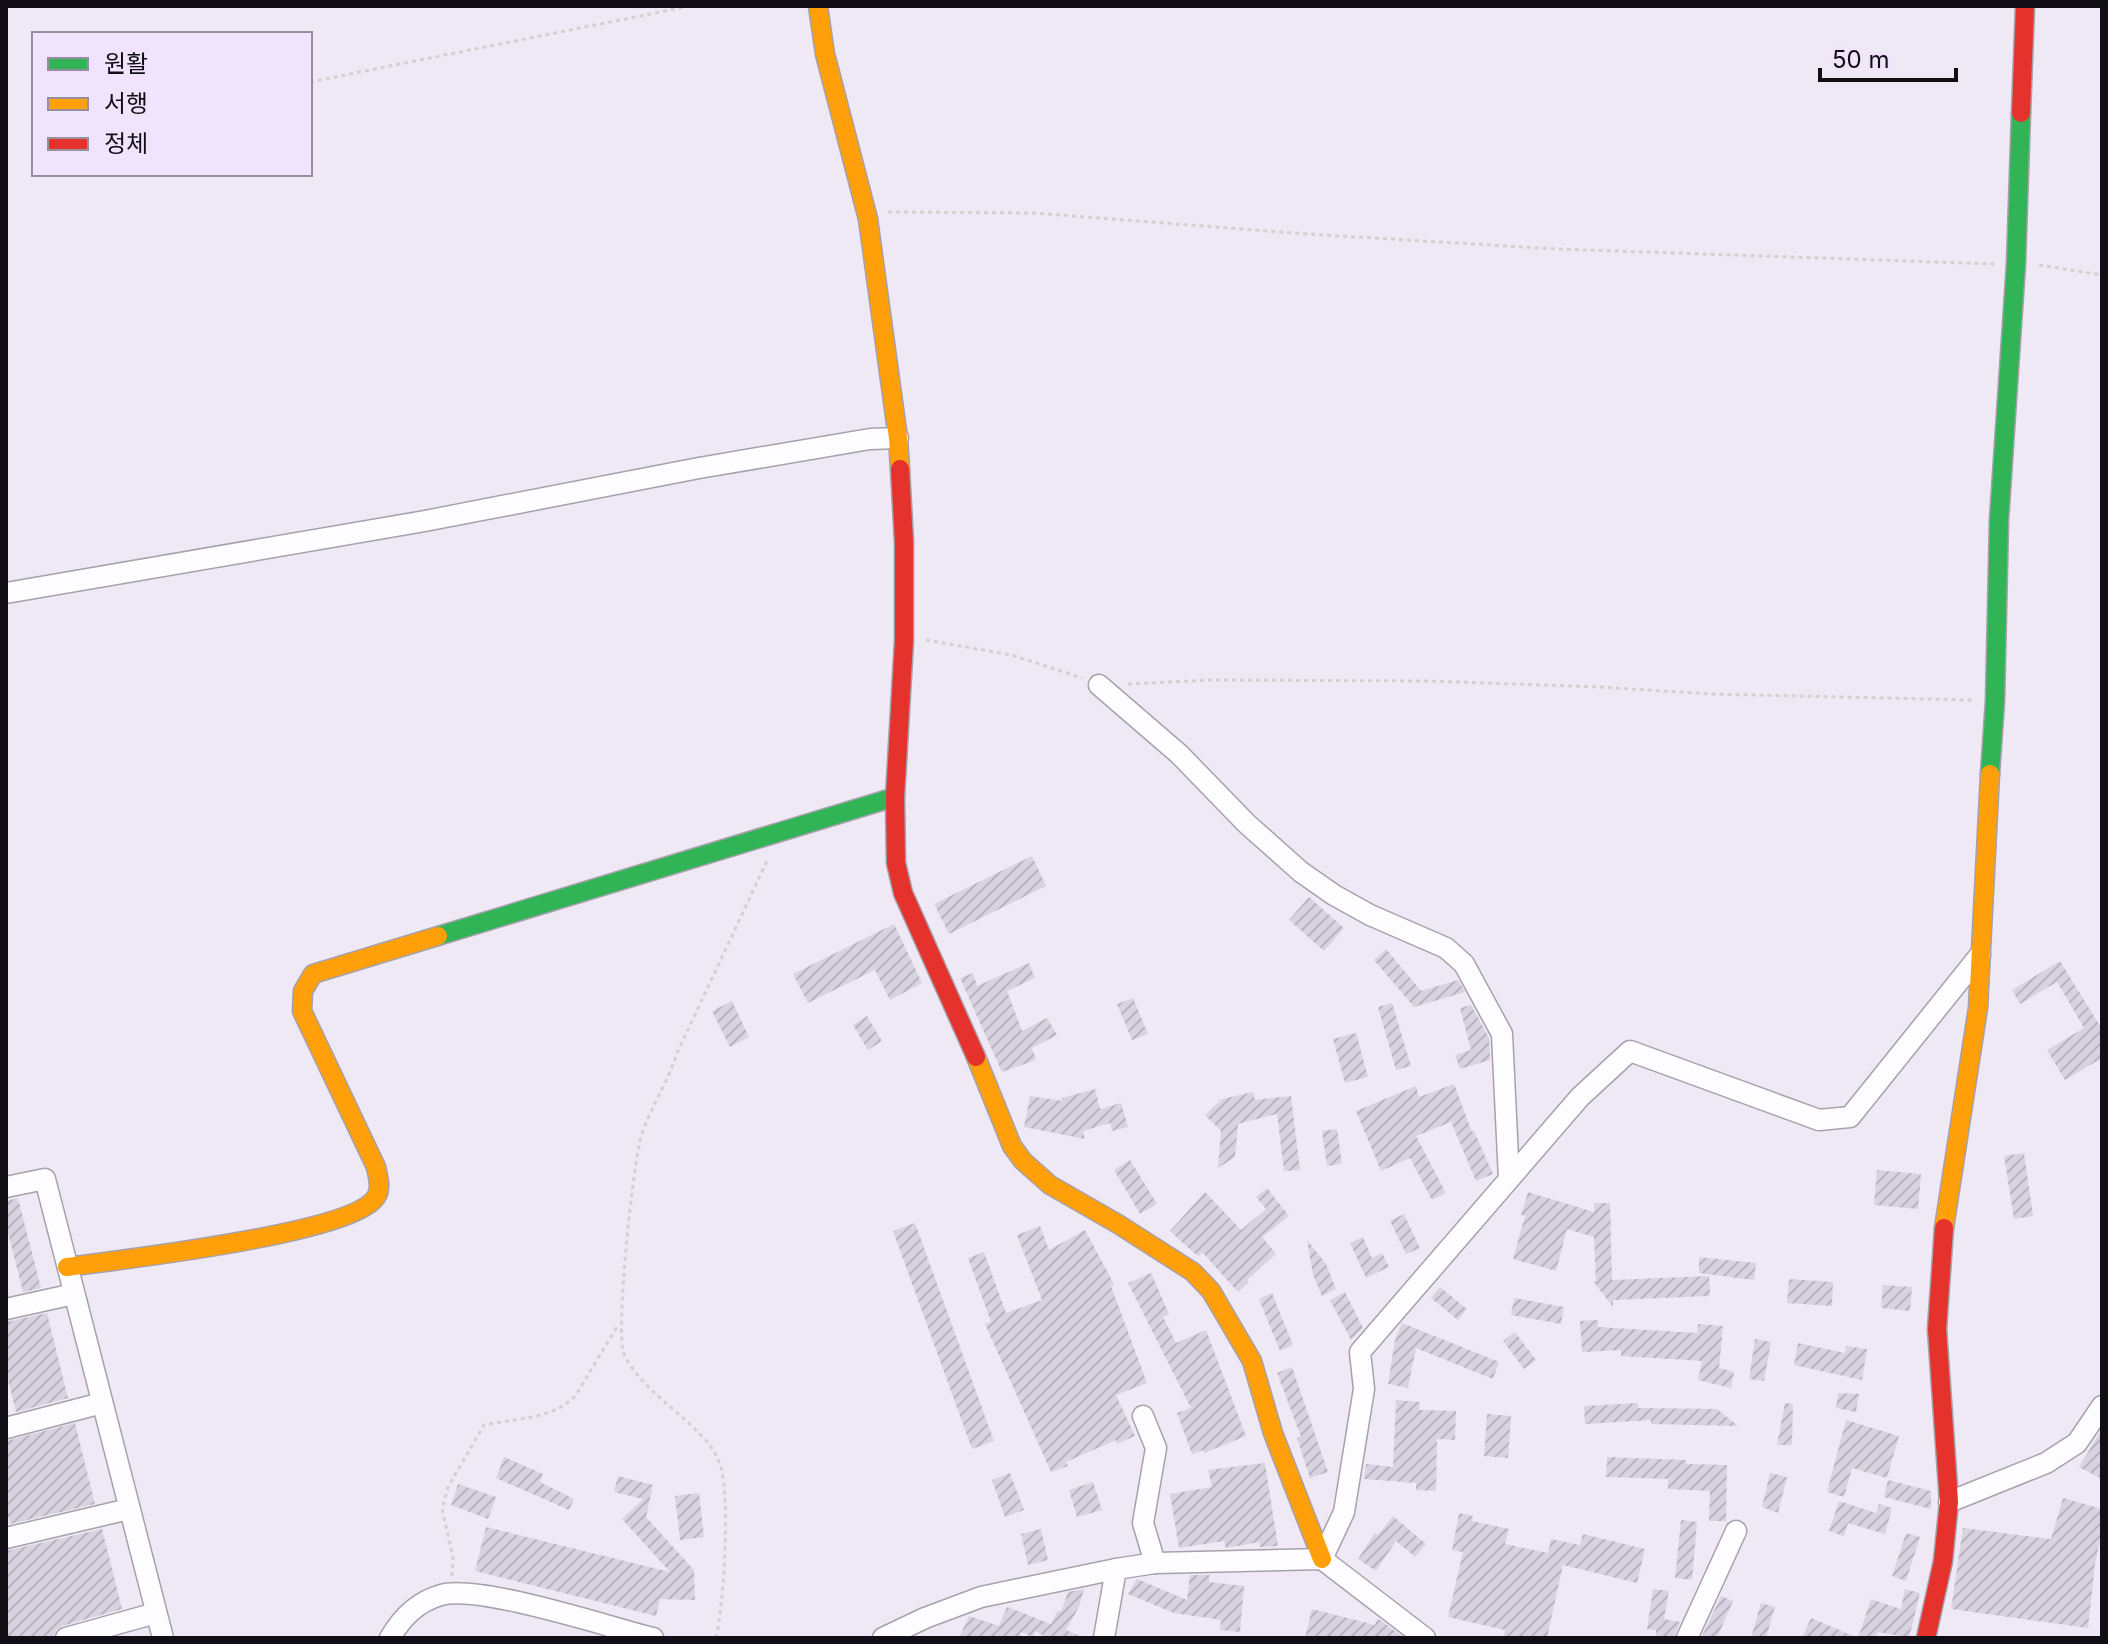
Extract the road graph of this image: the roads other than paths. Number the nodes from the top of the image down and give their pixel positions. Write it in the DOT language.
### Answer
graph roads {
  1 [pos="818,6"];
  2 [pos="2025,6"];
  3 [pos="898,438"];
  4 [pos="6,593"];
  5 [pos="1099,685"];
  6 [pos="895,797"];
  7 [pos="1980,955"];
  8 [pos="1509,1179"];
  9 [pos="6,1187"];
  10 [pos="67,1267"];
  11 [pos="74,1294"];
  12 [pos="6,1309"];
  13 [pos="102,1403"];
  14 [pos="2102,1406"];
  15 [pos="1143,1416"];
  16 [pos="6,1428"];
  17 [pos="1949,1502"];
  18 [pos="129,1509"];
  19 [pos="1736,1531"];
  20 [pos="6,1538"];
  21 [pos="1322,1559"];
  22 [pos="1155,1563"];
  23 [pos="1116,1569"];
  24 [pos="156,1613"];
  25 [pos="66,1638"];
  26 [pos="163,1638"];
  27 [pos="390,1638"];
  28 [pos="653,1638"];
  29 [pos="883,1638"];
  30 [pos="1104,1638"];
  31 [pos="1425,1638"];
  32 [pos="1687,1638"];
  33 [pos="1926,1638"];
  1 -- 3 [label="street"];
  2 -- 7 [label="street"];
  3 -- 4 [label="street"];
  3 -- 6 [label="street"];
  5 -- 8 [label="street"];
  6 -- 10 [label="street"];
  6 -- 21 [label="street"];
  7 -- 8 [label="street"];
  7 -- 17 [label="street"];
  8 -- 21 [label="street"];
  9 -- 10 [label="street"];
  10 -- 11 [label="street"];
  11 -- 12 [label="street"];
  11 -- 13 [label="street"];
  13 -- 16 [label="street"];
  13 -- 18 [label="street"];
  14 -- 17 [label="street"];
  15 -- 22 [label="street"];
  17 -- 33 [label="street"];
  18 -- 20 [label="street"];
  18 -- 24 [label="street"];
  19 -- 32 [label="street"];
  21 -- 22 [label="street"];
  21 -- 31 [label="street"];
  22 -- 23 [label="street"];
  23 -- 29 [label="street"];
  23 -- 30 [label="street"];
  24 -- 25 [label="street"];
  24 -- 26 [label="street"];
  27 -- 28 [label="street"];
}
